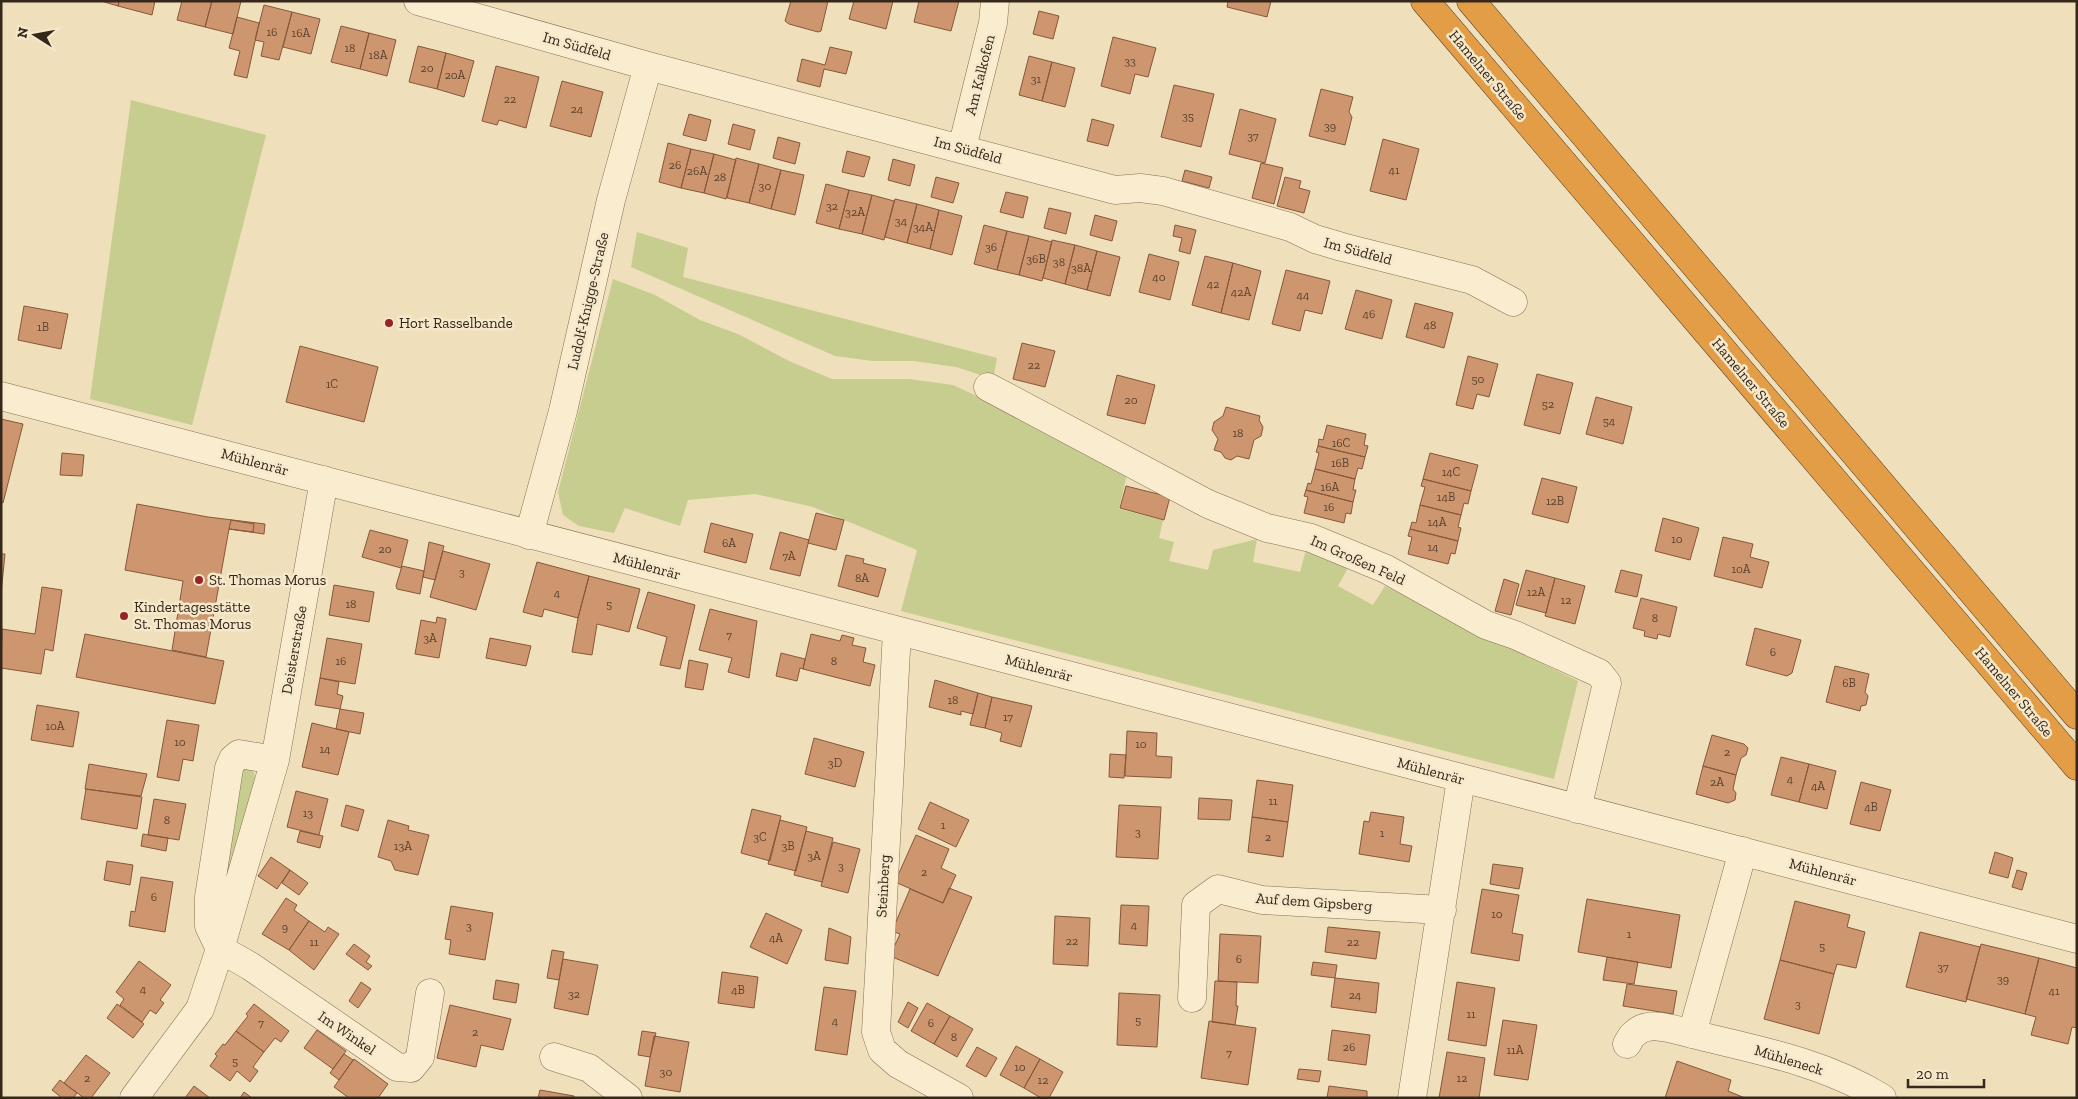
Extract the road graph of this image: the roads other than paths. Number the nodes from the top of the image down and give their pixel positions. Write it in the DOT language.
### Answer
graph roads {
  1 [pos="418,1"];
  2 [pos="995,1"];
  3 [pos="1425,1"];
  4 [pos="1471,1"];
  5 [pos="648,66"];
  6 [pos="962,148"];
  7 [pos="1514,302"];
  8 [pos="988,387"];
  9 [pos="1,396"];
  10 [pos="324,480"];
  11 [pos="529,535"];
  12 [pos="897,631"];
  13 [pos="2077,715"];
  14 [pos="275,760"];
  15 [pos="2077,766"];
  16 [pos="1461,779"];
  17 [pos="1577,809"];
  18 [pos="1743,850"];
  19 [pos="1442,910"];
  20 [pos="2077,939"];
  21 [pos="220,949"];
  22 [pos="430,993"];
  23 [pos="1192,998"];
  24 [pos="1692,1034"];
  25 [pos="1627,1044"];
  26 [pos="554,1057"];
  27 [pos="134,1098"];
  28 [pos="628,1098"];
  29 [pos="959,1098"];
  30 [pos="1412,1098"];
  31 [pos="1882,1098"];
  1 -- 5 [label="street, Im Südfeld"];
  2 -- 6 [label="street, Am Kalkofen"];
  3 -- 15 [label="highway, Hamelner Straße"];
  4 -- 13 [label="highway"];
  5 -- 6 [label="street, Im Südfeld"];
  5 -- 11 [label="street, Ludolf-Knigge-Straße"];
  6 -- 7 [label="street, Im Südfeld"];
  8 -- 17 [label="street, Im Großen Feld"];
  9 -- 10 [label="street, Mühlenrär"];
  10 -- 11 [label="street, Mühlenrär"];
  10 -- 14 [label="street, Deisterstraße"];
  11 -- 12 [label="street, Mühlenrär"];
  12 -- 16 [label="street, Mühlenrär"];
  12 -- 29 [label="street, Steinberg"];
  14 -- 21 [label="street, Deisterstraße"];
  14 -- 21 [label="street"];
  16 -- 17 [label="street, Mühlenrär"];
  16 -- 19 [label="street"];
  17 -- 18 [label="street, Mühlenrär"];
  18 -- 20 [label="street, Mühlenrär"];
  18 -- 24 [label="street"];
  19 -- 23 [label="street, Auf dem Gipsberg"];
  19 -- 30 [label="street"];
  21 -- 22 [label="street, Im Winkel"];
  21 -- 27 [label="street, Deisterstraße"];
  24 -- 25 [label="street, Mühleneck"];
  24 -- 31 [label="street, Mühleneck"];
  26 -- 28 [label="street"];
}
